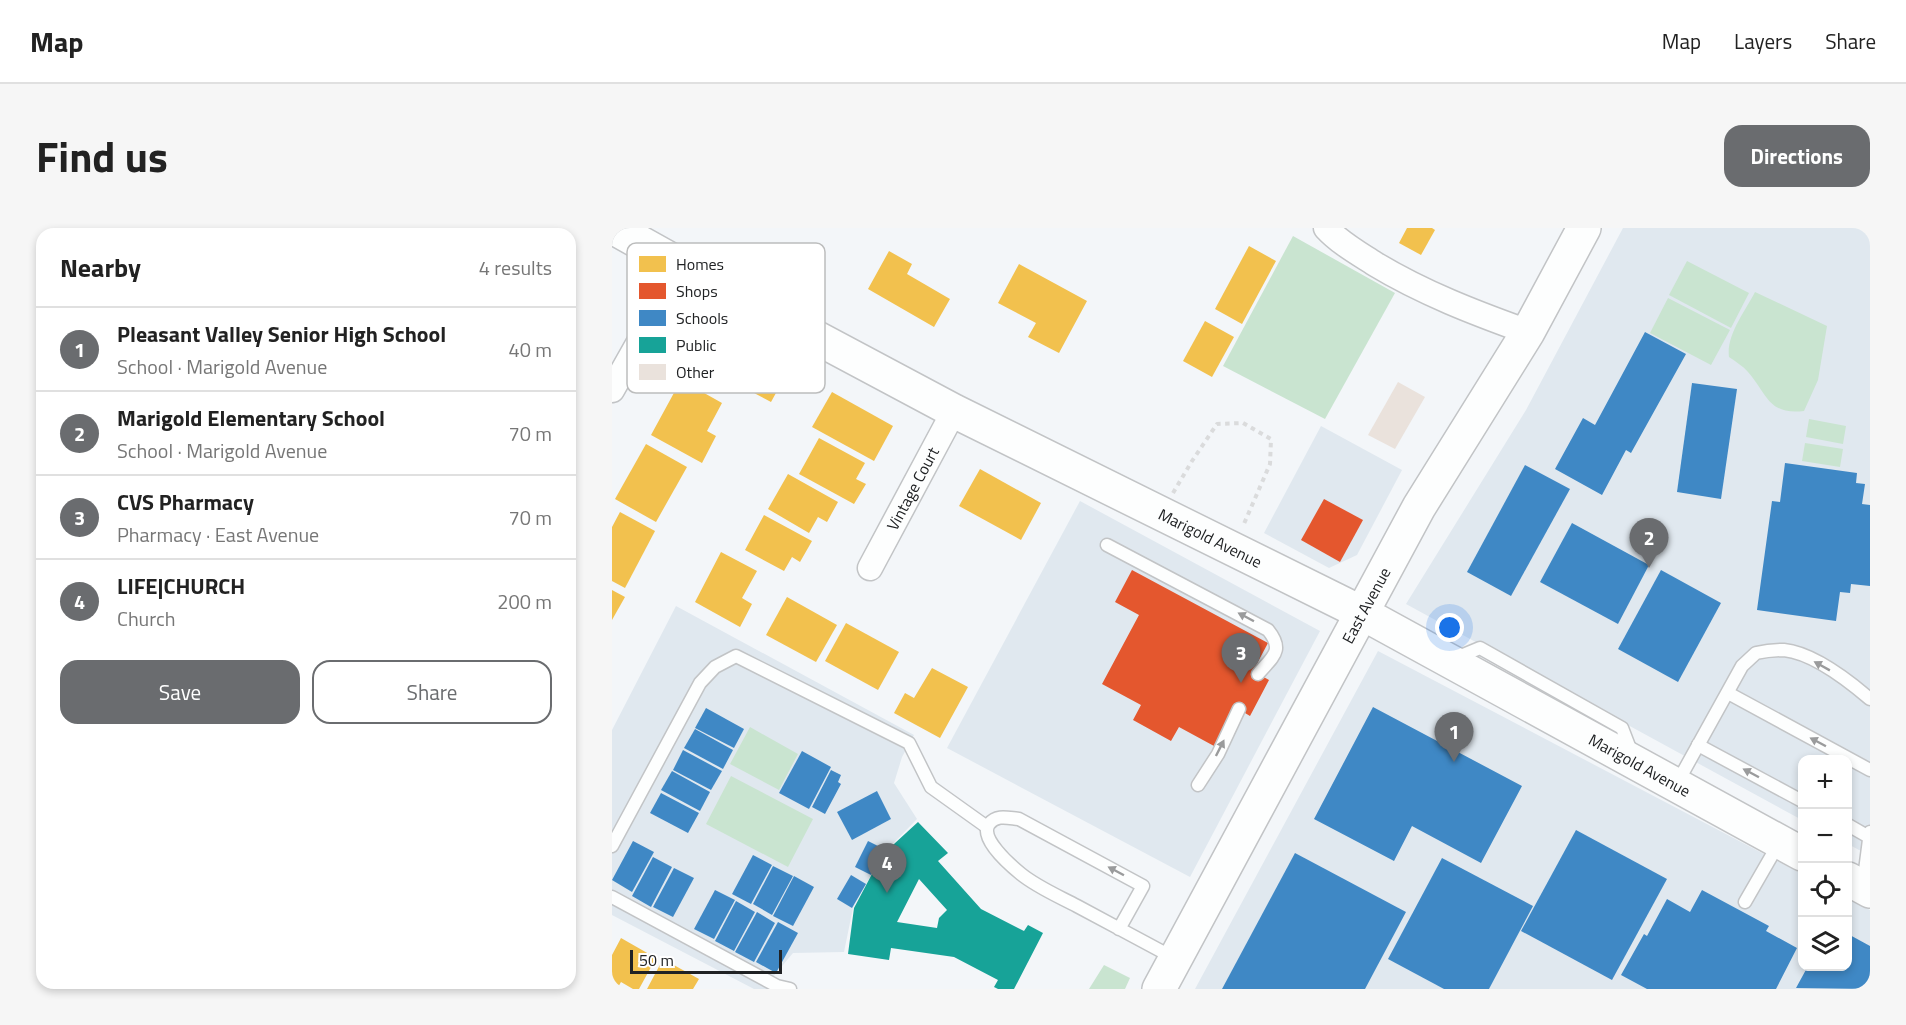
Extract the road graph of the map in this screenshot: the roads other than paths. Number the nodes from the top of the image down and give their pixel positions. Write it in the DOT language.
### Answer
graph roads {
  1 [pos="1326,228"];
  2 [pos="1584,228"];
  3 [pos="632,233"];
  4 [pos="647,243"];
  5 [pos="1528,332"];
  6 [pos="825,343"];
  7 [pos="627,364"];
  8 [pos="612,390"];
  9 [pos="954,411"];
  10 [pos="1107,544"];
  11 [pos="870,568"];
  12 [pos="1362,613"];
  13 [pos="1258,674"];
  14 [pos="1728,693"];
  15 [pos="1870,699"];
  16 [pos="1239,710"];
  17 [pos="1698,745"];
  18 [pos="1870,770"];
  19 [pos="1198,785"];
  20 [pos="1676,785"];
  21 [pos="1798,798"];
  22 [pos="987,827"];
  23 [pos="1852,827"];
  24 [pos="1870,832"];
  25 [pos="1869,837"];
  26 [pos="612,846"];
  27 [pos="1791,848"];
  28 [pos="1860,886"];
  29 [pos="612,897"];
  30 [pos="1745,902"];
  31 [pos="1119,929"];
  32 [pos="1167,978"];
  33 [pos="790,989"];
  1 -- 5 [label="street"];
  2 -- 5 [label="street, East Avenue"];
  3 -- 4 [label="street, Marigold Avenue"];
  5 -- 12 [label="street, East Avenue"];
  6 -- 9 [label="street, Marigold Avenue"];
  7 -- 8 [label="street"];
  9 -- 11 [label="street, Vintage Court"];
  9 -- 12 [label="street, Marigold Avenue"];
  13 -- 10 [label="lane, one-way"];
  12 -- 20 [label="street, Marigold Avenue"];
  12 -- 32 [label="street, East Avenue"];
  15 -- 14 [label="lane, one-way"];
  14 -- 17 [label="lane"];
  18 -- 14 [label="lane, one-way"];
  19 -- 16 [label="lane, one-way"];
  17 -- 20 [label="lane"];
  21 -- 17 [label="lane, one-way"];
  20 -- 27 [label="street, Marigold Avenue"];
  22 -- 26 [label="lane"];
  22 -- 31 [label="lane"];
  31 -- 22 [label="lane, one-way"];
  23 -- 25 [label="lane"];
  24 -- 25 [label="lane"];
  25 -- 28 [label="lane"];
  27 -- 30 [label="lane"];
  29 -- 33 [label="lane"];
  31 -- 32 [label="lane"];
}
